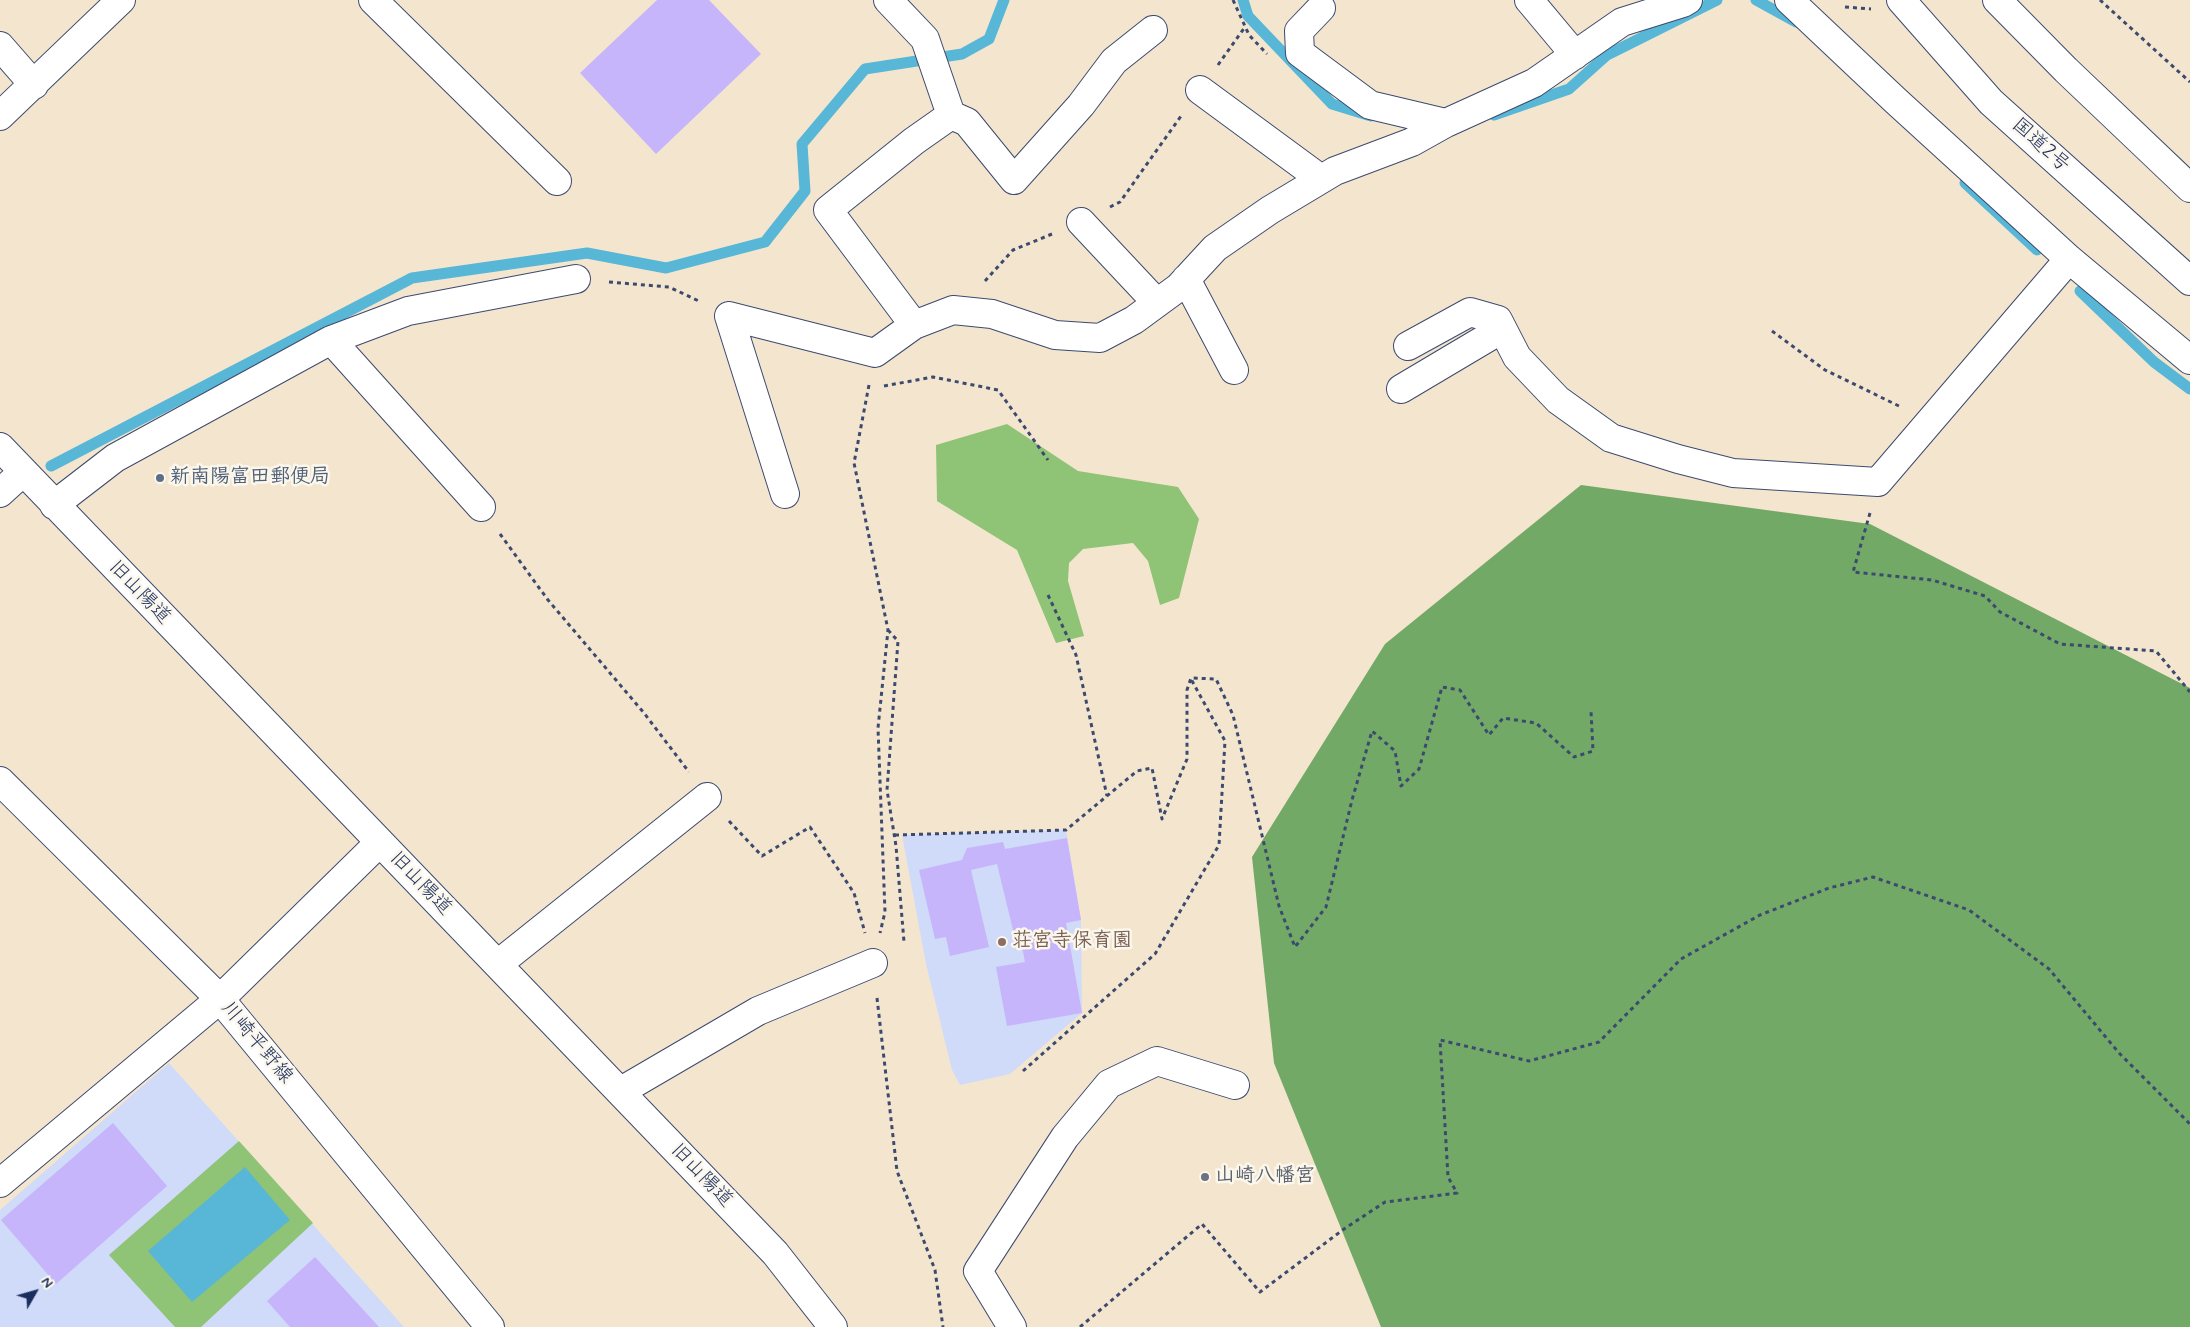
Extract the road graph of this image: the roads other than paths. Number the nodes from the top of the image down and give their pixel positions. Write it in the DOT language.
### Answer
graph roads {
  1 [pos="121,0"];
  2 [pos="373,0"];
  3 [pos="888,0"];
  4 [pos="1529,0"];
  5 [pos="1688,0"];
  6 [pos="1788,0"];
  7 [pos="1901,0"];
  8 [pos="1997,0"];
  9 [pos="1321,8"];
  10 [pos="1153,30"];
  11 [pos="0,46"];
  12 [pos="1574,55"];
  13 [pos="34,85"];
  14 [pos="1200,90"];
  15 [pos="951,115"];
  16 [pos="0,116"];
  17 [pos="1446,123"];
  18 [pos="1321,179"];
  19 [pos="557,181"];
  20 [pos="2190,188"];
  21 [pos="1081,222"];
  22 [pos="2069,258"];
  23 [pos="1186,279"];
  24 [pos="576,280"];
  25 [pos="2190,281"];
  26 [pos="1157,303"];
  27 [pos="914,325"];
  28 [pos="1502,329"];
  29 [pos="331,340"];
  30 [pos="1408,346"];
  31 [pos="2190,360"];
  32 [pos="1234,370"];
  33 [pos="1401,389"];
  34 [pos="0,447"];
  35 [pos="24,472"];
  36 [pos="0,493"];
  37 [pos="785,494"];
  38 [pos="54,505"];
  39 [pos="481,507"];
  40 [pos="0,781"];
  41 [pos="707,797"];
  42 [pos="380,842"];
  43 [pos="498,964"];
  44 [pos="873,964"];
  45 [pos="220,999"];
  46 [pos="1235,1085"];
  47 [pos="621,1092"];
  48 [pos="2,1178"];
  49 [pos="490,1327"];
  50 [pos="834,1327"];
  51 [pos="1012,1327"];
  1 -- 13 [label="main road"];
  2 -- 19 [label="main road"];
  3 -- 15 [label="main road"];
  4 -- 12 [label="main road"];
  5 -- 12 [label="main road"];
  6 -- 22 [label="main road"];
  7 -- 25 [label="main road, 国道2号"];
  8 -- 20 [label="main road"];
  9 -- 17 [label="main road"];
  10 -- 15 [label="main road"];
  11 -- 13 [label="main road"];
  12 -- 17 [label="main road"];
  13 -- 16 [label="main road"];
  14 -- 18 [label="main road"];
  15 -- 27 [label="main road"];
  17 -- 18 [label="main road"];
  18 -- 23 [label="main road"];
  21 -- 26 [label="main road"];
  22 -- 28 [label="main road"];
  22 -- 31 [label="main road"];
  23 -- 26 [label="main road"];
  23 -- 32 [label="main road"];
  24 -- 29 [label="main road"];
  26 -- 27 [label="main road"];
  27 -- 37 [label="main road"];
  28 -- 30 [label="main road"];
  28 -- 33 [label="main road"];
  29 -- 38 [label="main road"];
  29 -- 39 [label="main road"];
  34 -- 35 [label="main road, 旧山陽道"];
  35 -- 36 [label="main road"];
  35 -- 38 [label="main road, 旧山陽道"];
  38 -- 42 [label="main road, 旧山陽道"];
  40 -- 45 [label="main road, 川崎平野線"];
  41 -- 43 [label="main road"];
  42 -- 43 [label="main road, 旧山陽道"];
  42 -- 45 [label="main road"];
  43 -- 47 [label="main road, 旧山陽道"];
  44 -- 47 [label="main road"];
  45 -- 48 [label="main road"];
  45 -- 49 [label="main road, 川崎平野線"];
  46 -- 51 [label="main road"];
  47 -- 50 [label="main road, 旧山陽道"];
}
